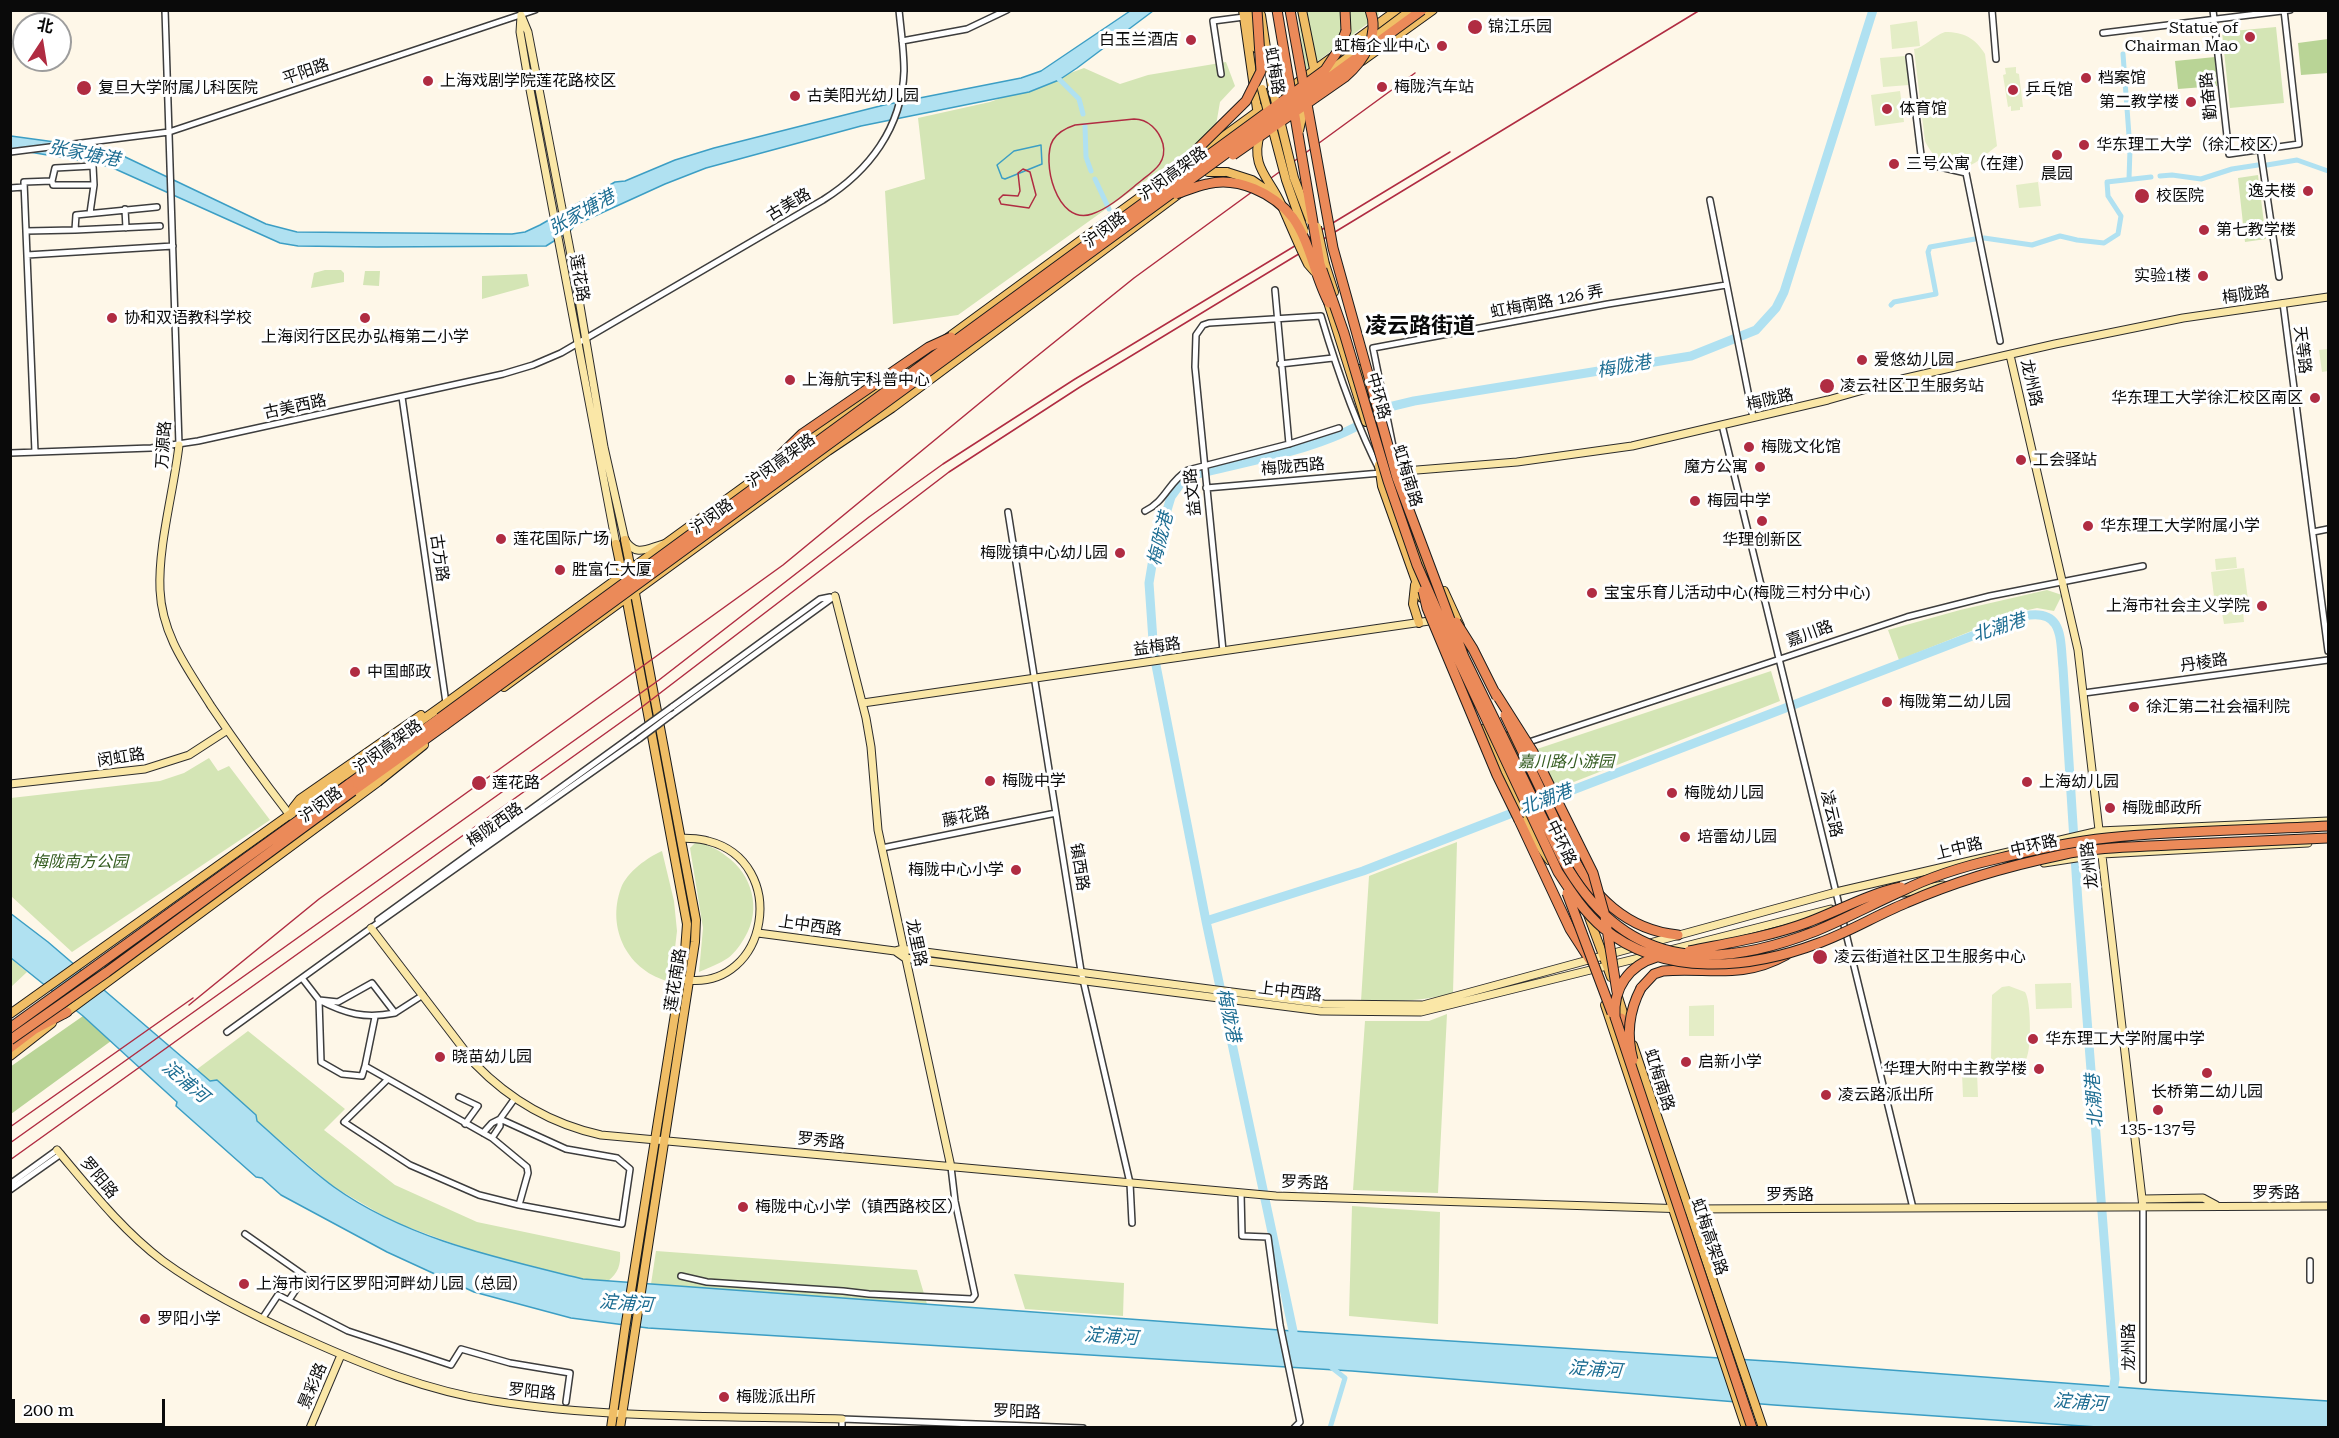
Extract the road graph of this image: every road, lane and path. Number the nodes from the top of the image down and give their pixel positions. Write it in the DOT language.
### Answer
graph roads {
  1 [pos="165,10"];
  2 [pos="535,10"];
  3 [pos="899,10"];
  4 [pos="1007,10"];
  5 [pos="1250,10"];
  6 [pos="1259,10"];
  7 [pos="1277,10"];
  8 [pos="1290,10"];
  9 [pos="1302,10"];
  10 [pos="1346,10"];
  11 [pos="1370,10"];
  12 [pos="1409,10"];
  13 [pos="1421,10"];
  14 [pos="1433,10"];
  15 [pos="1992,10"];
  16 [pos="2213,10"];
  17 [pos="2290,10"];
  18 [pos="2284,11"];
  19 [pos="1392,12"];
  20 [pos="521,13"];
  21 [pos="1243,14"];
  22 [pos="2214,20"];
  23 [pos="2103,33"];
  24 [pos="902,40"];
  25 [pos="1909,57"];
  26 [pos="1996,59"];
  27 [pos="1314,70"];
  28 [pos="1325,70"];
  29 [pos="1221,74"];
  30 [pos="1317,93"];
  31 [pos="1257,112"];
  32 [pos="1266,118"];
  33 [pos="169,132"];
  34 [pos="1283,132"];
  35 [pos="1259,134"];
  36 [pos="1274,135"];
  37 [pos="2260,148"];
  38 [pos="13,152"];
  39 [pos="1208,172"];
  40 [pos="52,181"];
  41 [pos="94,185"];
  42 [pos="24,187"];
  43 [pos="10,188"];
  44 [pos="1173,195"];
  45 [pos="1710,200"];
  46 [pos="1280,201"];
  47 [pos="157,207"];
  48 [pos="1143,208"];
  49 [pos="125,209"];
  50 [pos="90,213"];
  51 [pos="160,226"];
  52 [pos="126,228"];
  53 [pos="75,230"];
  54 [pos="26,231"];
  55 [pos="1092,232"];
  56 [pos="173,246"];
  57 [pos="27,255"];
  58 [pos="1325,264"];
  59 [pos="2279,277"];
  60 [pos="1320,278"];
  61 [pos="1726,285"];
  62 [pos="1275,290"];
  63 [pos="2328,297"];
  64 [pos="2283,303"];
  65 [pos="1277,319"];
  66 [pos="970,328"];
  67 [pos="1344,333"];
  68 [pos="587,339"];
  69 [pos="2000,340"];
  70 [pos="578,344"];
  71 [pos="2010,355"];
  72 [pos="1333,358"];
  73 [pos="1280,364"];
  74 [pos="402,398"];
  75 [pos="1753,417"];
  76 [pos="1722,425"];
  77 [pos="1339,428"];
  78 [pos="1289,444"];
  79 [pos="179,445"];
  80 [pos="35,452"];
  81 [pos="10,453"];
  82 [pos="1204,465"];
  83 [pos="1394,472"];
  84 [pos="762,473"];
  85 [pos="1381,473"];
  86 [pos="1206,488"];
  87 [pos="1145,511"];
  88 [pos="1008,512"];
  89 [pos="1413,517"];
  90 [pos="1403,524"];
  91 [pos="2328,529"];
  92 [pos="1411,532"];
  93 [pos="2313,532"];
  94 [pos="624,540"];
  95 [pos="1401,543"];
  96 [pos="616,544"];
  97 [pos="663,544"];
  98 [pos="1417,565"];
  99 [pos="2143,566"];
  100 [pos="631,568"];
  101 [pos="623,574"];
  102 [pos="2063,581"];
  103 [pos="1416,584"];
  104 [pos="634,593"];
  105 [pos="835,596"];
  106 [pos="626,599"];
  107 [pos="1444,617"];
  108 [pos="1419,623"];
  109 [pos="1223,651"];
  110 [pos="2328,651"];
  111 [pos="1448,654"];
  112 [pos="1779,660"];
  113 [pos="2328,660"];
  114 [pos="1460,667"];
  115 [pos="1035,678"];
  116 [pos="1496,692"];
  117 [pos="2084,693"];
  118 [pos="446,703"];
  119 [pos="863,703"];
  120 [pos="1477,705"];
  121 [pos="1478,719"];
  122 [pos="457,720"];
  123 [pos="226,731"];
  124 [pos="1514,737"];
  125 [pos="1529,742"];
  126 [pos="1515,747"];
  127 [pos="1498,753"];
  128 [pos="10,784"];
  129 [pos="1056,813"];
  130 [pos="289,814"];
  131 [pos="1525,819"];
  132 [pos="2328,821"];
  133 [pos="2328,826"];
  134 [pos="2099,831"];
  135 [pos="308,834"];
  136 [pos="681,838"];
  137 [pos="2328,840"];
  138 [pos="882,848"];
  139 [pos="2102,854"];
  140 [pos="1577,864"];
  141 [pos="1558,872"];
  142 [pos="1924,882"];
  143 [pos="1836,892"];
  144 [pos="1586,905"];
  145 [pos="1840,907"];
  146 [pos="371,928"];
  147 [pos="758,933"];
  148 [pos="1678,935"];
  149 [pos="898,950"];
  150 [pos="1794,951"];
  151 [pos="1605,955"];
  152 [pos="906,958"];
  153 [pos="1591,965"];
  154 [pos="1608,965"];
  155 [pos="1081,971"];
  156 [pos="302,978"];
  157 [pos="685,980"];
  158 [pos="1083,980"];
  159 [pos="1210,992"];
  160 [pos="423,995"];
  161 [pos="319,1000"];
  162 [pos="67,1012"];
  163 [pos="395,1012"];
  164 [pos="10,1014"];
  165 [pos="375,1017"];
  166 [pos="10,1028"];
  167 [pos="1617,1028"];
  168 [pos="227,1032"];
  169 [pos="10,1040"];
  170 [pos="10,1048"];
  171 [pos="10,1056"];
  172 [pos="1629,1058"];
  173 [pos="365,1066"];
  174 [pos="388,1079"];
  175 [pos="459,1097"];
  176 [pos="515,1098"];
  177 [pos="500,1119"];
  178 [pos="465,1124"];
  179 [pos="483,1133"];
  180 [pos="492,1138"];
  181 [pos="655,1140"];
  182 [pos="664,1140"];
  183 [pos="59,1152"];
  184 [pos="951,1167"];
  185 [pos="1130,1183"];
  186 [pos="10,1184"];
  187 [pos="11,1190"];
  188 [pos="1241,1193"];
  189 [pos="2143,1203"];
  190 [pos="519,1205"];
  191 [pos="2328,1206"];
  192 [pos="1913,1208"];
  193 [pos="1673,1209"];
  194 [pos="1688,1209"];
  195 [pos="1132,1223"];
  196 [pos="245,1234"];
  197 [pos="2310,1261"];
  198 [pos="681,1276"];
  199 [pos="2310,1280"];
  200 [pos="289,1300"];
  201 [pos="262,1319"];
  202 [pos="341,1355"];
  203 [pos="2143,1380"];
  204 [pos="566,1402"];
  205 [pos="614,1412"];
  206 [pos="623,1412"];
  207 [pos="842,1419"];
  208 [pos="1007,1426"];
  209 [pos="310,1428"];
  210 [pos="611,1428"];
  211 [pos="620,1428"];
  212 [pos="842,1428"];
  213 [pos="1083,1428"];
  214 [pos="1294,1428"];
  215 [pos="1746,1428"];
  216 [pos="1752,1428"];
  217 [pos="1757,1428"];
  218 [pos="1763,1428"];
  1 -- 33 [label="street, 万源路"];
  2 -- 20 [label="street, 平阳路"];
  3 -- 24 [label="street, 古美路"];
  4 -- 24 [label="street"];
  5 -- 36 [label="main road, 虹梅路, bridge"];
  6 -- 34 [label="main road, 虹梅路, bridge"];
  6 -- 48 [label="highway, bridge"];
  7 -- 67 [label="highway, 中环路, bridge"];
  8 -- 107 [label="highway, 中环路, bridge"];
  9 -- 27 [label="main road"];
  10 -- 28 [label="highway, bridge"];
  11 -- 44 [label="highway, bridge"];
  12 -- 28 [label="highway, 沪闵高架路, bridge"];
  12 -- 32 [label="main road, 沪闵路, bridge"];
  13 -- 48 [label="highway, 沪闵高架路, bridge"];
  13 -- 58 [label="main road, bridge"];
  14 -- 30 [label="main road, 沪闵路"];
  15 -- 26 [label="street"];
  16 -- 22 [label="street, 勤奋路"];
  17 -- 18 [label="street"];
  18 -- 22 [label="street"];
  18 -- 37 [label="street, 勤奋路"];
  19 -- 27 [label="main road, 沪闵路"];
  20 -- 33 [label="street, 平阳路"];
  20 -- 68 [label="street, 莲花路"];
  20 -- 70 [label="street, 莲花路"];
  21 -- 29 [label="street"];
  21 -- 31 [label="main road, 虹梅路"];
  22 -- 23 [label="street"];
  22 -- 37 [label="street, 勤奋路"];
  24 -- 68 [label="street, 古美路"];
  25 -- 69 [label="street"];
  27 -- 30 [label="main road"];
  27 -- 31 [label="main road, 沪闵路"];
  28 -- 48 [label="highway, 沪闵高架路, bridge"];
  30 -- 35 [label="main road, 沪闵路"];
  31 -- 35 [label="main road, 虹梅路"];
  31 -- 55 [label="main road, 沪闵路"];
  32 -- 46 [label="main road, bridge"];
  32 -- 48 [label="main road, 沪闵路, bridge"];
  33 -- 38 [label="street, 平阳路"];
  33 -- 56 [label="street, 万源路"];
  34 -- 58 [label="main road, 虹梅南路, bridge"];
  35 -- 39 [label="main road, 沪闵路"];
  36 -- 60 [label="main road, 虹梅南路, bridge"];
  37 -- 59 [label="street"];
  39 -- 46 [label="main road, bridge"];
  39 -- 104 [label="main road, 沪闵路"];
  40 -- 41 [label="street"];
  40 -- 41 [label="street"];
  40 -- 42 [label="street"];
  41 -- 50 [label="street"];
  42 -- 43 [label="street"];
  42 -- 54 [label="street"];
  44 -- 48 [label="highway, bridge"];
  44 -- 67 [label="highway, bridge"];
  45 -- 61 [label="street"];
  46 -- 60 [label="main road, bridge"];
  47 -- 49 [label="street"];
  48 -- 55 [label="main road, 沪闵路"];
  48 -- 66 [label="highway, 沪闵高架路, bridge"];
  48 -- 169 [label="highway, 沪闵高架路, bridge"];
  49 -- 50 [label="street"];
  49 -- 52 [label="street"];
  50 -- 53 [label="street"];
  51 -- 52 [label="street"];
  52 -- 53 [label="street"];
  53 -- 54 [label="street"];
  54 -- 57 [label="street"];
  55 -- 84 [label="main road, 沪闵路"];
  56 -- 57 [label="street"];
  56 -- 79 [label="street, 万源路"];
  57 -- 80 [label="street"];
  58 -- 83 [label="main road, 虹梅南路, bridge"];
  60 -- 85 [label="main road, 虹梅南路, bridge"];
  61 -- 75 [label="street"];
  61 -- 83 [label="street, 虹梅南路 126 弄"];
  62 -- 65 [label="street"];
  63 -- 64 [label="street, 梅陇路"];
  64 -- 71 [label="street, 梅陇路"];
  64 -- 93 [label="street, 天等路"];
  65 -- 72 [label="street"];
  65 -- 73 [label="street"];
  65 -- 82 [label="street, 益文路"];
  66 -- 84 [label="highway, bridge"];
  66 -- 166 [label="highway, 沪闵高架路, bridge"];
  67 -- 98 [label="highway, 中环路, bridge"];
  68 -- 70 [label="street, 古美路"];
  68 -- 94 [label="street, 莲花路"];
  70 -- 74 [label="street, 古美西路"];
  70 -- 96 [label="street, 莲花路"];
  71 -- 75 [label="street, 梅陇路"];
  71 -- 102 [label="street, 龙州路"];
  72 -- 73 [label="street"];
  72 -- 85 [label="street"];
  73 -- 78 [label="street"];
  74 -- 79 [label="street, 古美西路"];
  74 -- 118 [label="street, 古方路"];
  75 -- 76 [label="street, 梅陇路"];
  76 -- 83 [label="street, 梅陇路"];
  76 -- 112 [label="street, 凌云路"];
  77 -- 78 [label="street"];
  78 -- 82 [label="street"];
  79 -- 80 [label="street, 古美西路"];
  79 -- 123 [label="street, 万源路"];
  80 -- 81 [label="street, 古美西路"];
  82 -- 86 [label="street, 益文路"];
  82 -- 87 [label="street"];
  83 -- 89 [label="main road, 虹梅南路"];
  83 -- 92 [label="main road, 虹梅南路"];
  84 -- 97 [label="main road, 沪闵路"];
  85 -- 86 [label="street, 梅陇西路"];
  85 -- 90 [label="main road, 虹梅南路"];
  85 -- 95 [label="main road, 虹梅南路"];
  86 -- 109 [label="street, 益文路"];
  88 -- 115 [label="street, 镇西路"];
  89 -- 92 [label="main road"];
  89 -- 107 [label="main road, 虹梅南路"];
  90 -- 95 [label="main road"];
  90 -- 107 [label="main road, 虹梅南路"];
  91 -- 93 [label="street"];
  92 -- 107 [label="main road, 虹梅南路"];
  93 -- 110 [label="street, 天等路"];
  94 -- 97 [label="street"];
  94 -- 100 [label="main road, 莲花南路"];
  95 -- 103 [label="main road, 虹梅南路"];
  96 -- 101 [label="main road, 莲花南路"];
  97 -- 100 [label="main road, 沪闵路"];
  98 -- 131 [label="highway, bridge"];
  98 -- 141 [label="highway, 中环路, bridge"];
  99 -- 102 [label="street, 嘉川路"];
  100 -- 101 [label="main road, 沪闵路"];
  100 -- 104 [label="main road, 莲花南路"];
  101 -- 106 [label="main road, 莲花南路"];
  101 -- 118 [label="main road, 沪闵路"];
  102 -- 112 [label="street, 嘉川路"];
  102 -- 117 [label="street, 龙州路"];
  103 -- 107 [label="main road, 虹梅南路"];
  103 -- 108 [label="main road"];
  104 -- 106 [label="main road, 沪闵路"];
  104 -- 136 [label="main road, 莲花南路"];
  105 -- 119 [label="street, 龙里路"];
  105 -- 146 [label="street, 梅陇西路, bridge"];
  105 -- 146 [label="street, bridge"];
  106 -- 122 [label="main road, 沪闵路"];
  106 -- 157 [label="main road, 莲花南路"];
  107 -- 108 [label="street, 益梅路"];
  107 -- 111 [label="main road, 虹梅南路"];
  107 -- 114 [label="main road, 虹梅南路"];
  107 -- 116 [label="highway, bridge"];
  107 -- 124 [label="main road, 虹梅南路"];
  107 -- 126 [label="main road, 虹梅南路"];
  107 -- 142 [label="highway, 中环路, bridge"];
  108 -- 109 [label="street, 益梅路"];
  109 -- 115 [label="street, 益梅路"];
  111 -- 114 [label="main road"];
  111 -- 121 [label="main road, 虹梅南路"];
  112 -- 125 [label="street, 嘉川路"];
  112 -- 143 [label="street, 凌云路"];
  113 -- 117 [label="street, 丹棱路"];
  114 -- 120 [label="main road, 虹梅南路"];
  115 -- 119 [label="street, 益梅路"];
  115 -- 129 [label="street, 镇西路"];
  116 -- 140 [label="highway, bridge"];
  116 -- 172 [label="highway, bridge"];
  117 -- 134 [label="street, 龙州路"];
  118 -- 122 [label="street, 古方路"];
  118 -- 130 [label="main road, 沪闵路"];
  119 -- 138 [label="street, 龙里路"];
  120 -- 121 [label="main road"];
  120 -- 127 [label="main road, 虹梅南路"];
  121 -- 127 [label="main road, 虹梅南路"];
  122 -- 135 [label="main road, 沪闵路"];
  123 -- 128 [label="street, 闵虹路"];
  123 -- 130 [label="street, 万源路"];
  124 -- 125 [label="main road"];
  124 -- 126 [label="main road, 虹梅南路"];
  125 -- 126 [label="street, 嘉川路"];
  126 -- 127 [label="street, 嘉川路"];
  126 -- 144 [label="main road, 虹梅南路, bridge"];
  127 -- 131 [label="main road, 虹梅南路, bridge"];
  129 -- 138 [label="street, 藤花路"];
  129 -- 155 [label="street, 镇西路"];
  130 -- 135 [label="street, 万源路"];
  130 -- 164 [label="main road, 沪闵路"];
  131 -- 153 [label="highway"];
  131 -- 153 [label="main road, 虹梅南路"];
  132 -- 134 [label="street, 上中路"];
  133 -- 142 [label="highway, 中环路, bridge"];
  134 -- 139 [label="street, 龙州路"];
  134 -- 143 [label="street, 上中路"];
  135 -- 162 [label="main road, 沪闵路"];
  136 -- 147 [label="street, 上中西路"];
  136 -- 157 [label="main road, 莲花南路"];
  137 -- 139 [label="street, 上中路"];
  137 -- 150 [label="highway, 中环路, bridge"];
  138 -- 149 [label="street, 龙里路"];
  139 -- 145 [label="street, 上中路"];
  139 -- 189 [label="street, 龙州路"];
  140 -- 144 [label="highway"];
  140 -- 148 [label="highway"];
  141 -- 150 [label="highway, 中环路, bridge"];
  141 -- 167 [label="highway, bridge"];
  142 -- 167 [label="highway, bridge"];
  143 -- 145 [label="street, 凌云路"];
  143 -- 148 [label="street, 上中路"];
  144 -- 151 [label="main road, 虹梅南路"];
  145 -- 154 [label="street, 上中路"];
  145 -- 192 [label="street, 凌云路"];
  146 -- 156 [label="street, 梅陇西路"];
  146 -- 160 [label="street, 罗秀路"];
  147 -- 149 [label="street, 上中西路"];
  147 -- 157 [label="street, 上中西路"];
  148 -- 151 [label="street, 上中路"];
  149 -- 152 [label="street, 上中西路"];
  149 -- 155 [label="street, 上中西路"];
  150 -- 172 [label="highway, bridge"];
  151 -- 153 [label="street, 上中西路"];
  151 -- 154 [label="main road, 虹梅南路"];
  152 -- 158 [label="street, 上中西路"];
  152 -- 184 [label="street, 龙里路"];
  153 -- 154 [label="street, 上中西路"];
  153 -- 159 [label="street, 上中西路"];
  153 -- 159 [label="street, 上中西路"];
  153 -- 193 [label="main road, 虹梅南路"];
  154 -- 194 [label="main road, 虹梅南路"];
  155 -- 158 [label="street, 镇西路"];
  155 -- 159 [label="street, 上中西路"];
  156 -- 161 [label="street"];
  156 -- 168 [label="street, 梅陇西路"];
  157 -- 181 [label="main road, 莲花南路"];
  157 -- 182 [label="main road, 莲花南路"];
  158 -- 159 [label="street, 上中西路"];
  158 -- 185 [label="street, 镇西路"];
  160 -- 163 [label="street"];
  160 -- 176 [label="street, 罗秀路"];
  161 -- 163 [label="street"];
  161 -- 165 [label="street"];
  161 -- 173 [label="street"];
  162 -- 170 [label="highway, 沪闵路"];
  162 -- 171 [label="main road"];
  163 -- 165 [label="street"];
  165 -- 173 [label="street"];
  167 -- 172 [label="highway, bridge"];
  172 -- 216 [label="highway, 虹梅高架路, bridge"];
  172 -- 217 [label="highway, 虹梅高架路, bridge"];
  173 -- 174 [label="street"];
  174 -- 178 [label="street"];
  174 -- 190 [label="street"];
  175 -- 178 [label="street"];
  176 -- 177 [label="street"];
  176 -- 181 [label="street, 罗秀路"];
  177 -- 179 [label="street"];
  177 -- 180 [label="street"];
  177 -- 190 [label="street"];
  178 -- 179 [label="street"];
  179 -- 180 [label="street"];
  180 -- 190 [label="street"];
  181 -- 182 [label="street, 罗秀路"];
  181 -- 205 [label="main road, 莲花南路"];
  182 -- 184 [label="street, 罗秀路"];
  182 -- 206 [label="main road, 莲花南路"];
  183 -- 186 [label="street"];
  183 -- 187 [label="street"];
  183 -- 201 [label="street, 罗阳路"];
  184 -- 185 [label="street, 罗秀路"];
  184 -- 198 [label="street, 龙里路"];
  185 -- 188 [label="street, 罗秀路"];
  185 -- 195 [label="street, 镇西路"];
  188 -- 193 [label="street, 罗秀路"];
  188 -- 214 [label="street"];
  189 -- 191 [label="street, 罗秀路"];
  189 -- 192 [label="street, 罗秀路"];
  189 -- 203 [label="street, 龙州路"];
  192 -- 194 [label="street, 罗秀路"];
  193 -- 194 [label="street, 罗秀路"];
  193 -- 215 [label="main road, 虹梅南路"];
  194 -- 218 [label="main road, 虹梅南路"];
  196 -- 200 [label="street"];
  197 -- 199 [label="street"];
  200 -- 201 [label="street"];
  200 -- 204 [label="street"];
  201 -- 202 [label="street, 罗阳路"];
  202 -- 205 [label="street, 罗阳路"];
  202 -- 209 [label="street, 景彩路"];
  205 -- 206 [label="street, 罗阳路"];
  205 -- 210 [label="main road, 莲花南路"];
  206 -- 207 [label="street, 罗阳路"];
  206 -- 211 [label="main road, 莲花南路"];
  207 -- 208 [label="street, 罗阳路"];
  207 -- 212 [label="street"];
  208 -- 213 [label="street, 罗阳路"];
}
